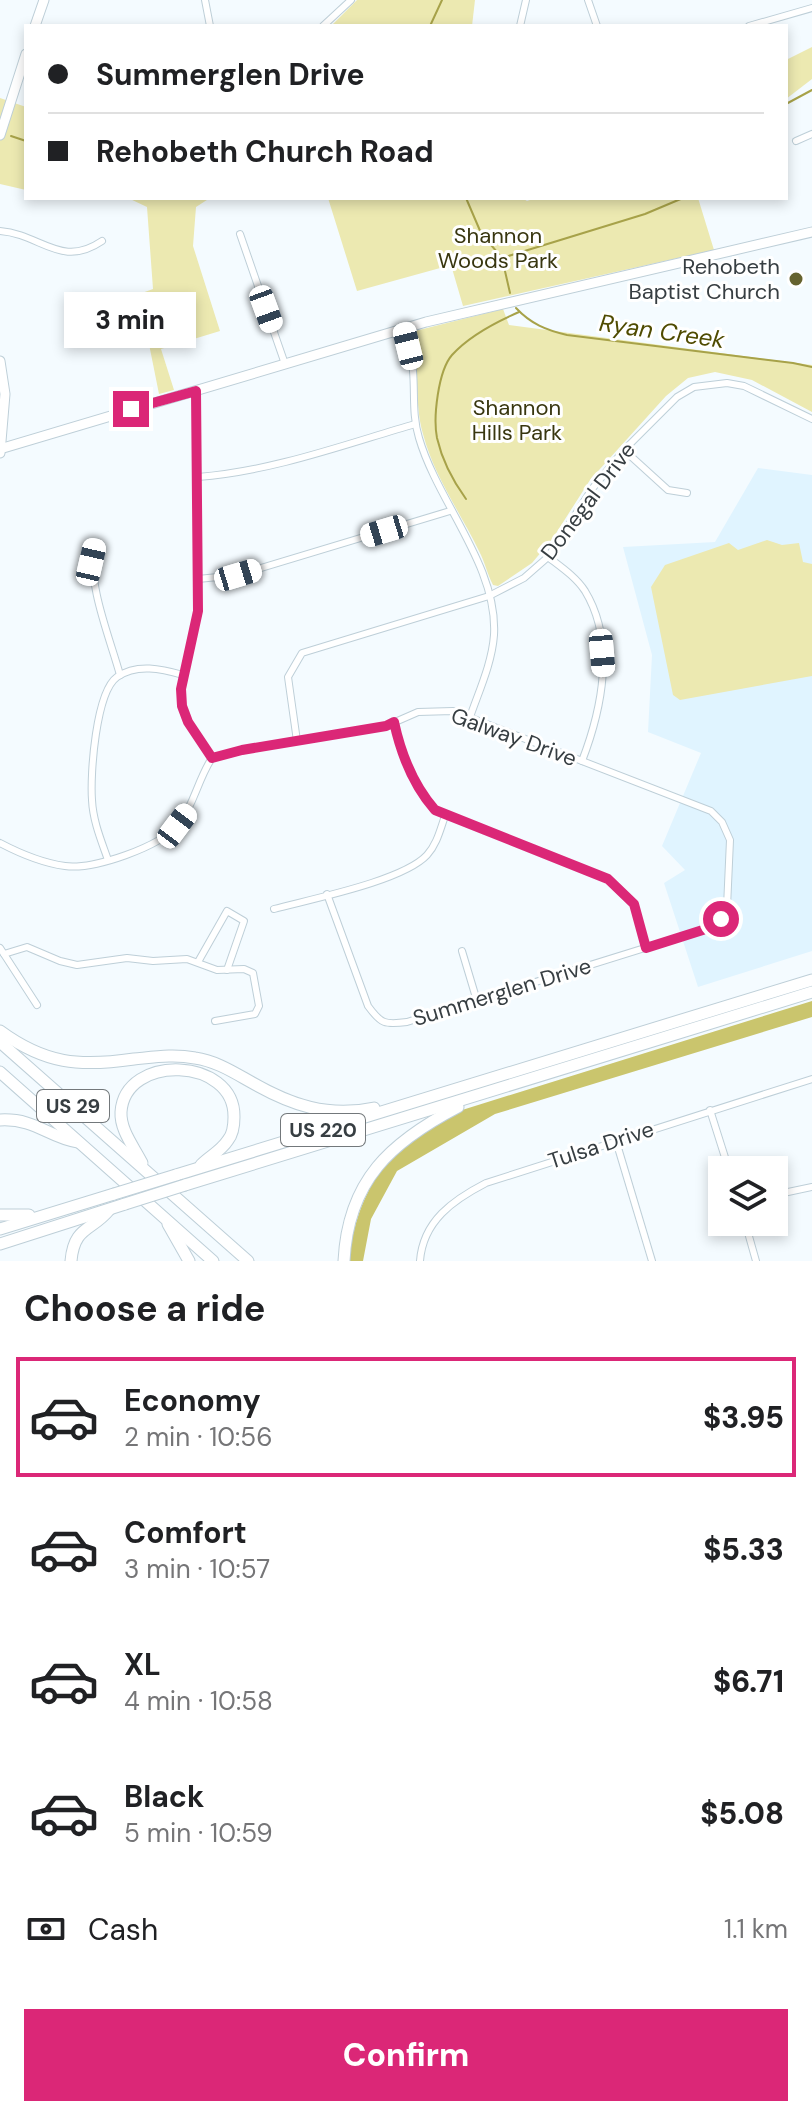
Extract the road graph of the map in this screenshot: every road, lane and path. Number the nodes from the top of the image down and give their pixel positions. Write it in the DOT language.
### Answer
graph roads {
  1 [pos="205,0"];
  2 [pos="351,0"];
  3 [pos="526,0"];
  4 [pos="588,0"];
  5 [pos="42,1"];
  6 [pos="812,8"];
  7 [pos="36,24"];
  8 [pos="210,24"];
  9 [pos="325,24"];
  10 [pos="520,24"];
  11 [pos="596,24"];
  12 [pos="756,24"];
  13 [pos="24,64"];
  14 [pos="812,134"];
  15 [pos="0,135"];
  16 [pos="796,141"];
  17 [pos="0,231"];
  18 [pos="812,232"];
  19 [pos="240,234"];
  20 [pos="102,241"];
  21 [pos="404,329"];
  22 [pos="0,361"];
  23 [pos="285,364"];
  24 [pos="196,391"];
  25 [pos="812,419"];
  26 [pos="415,424"];
  27 [pos="624,450"];
  28 [pos="0,451"];
  29 [pos="198,477"];
  30 [pos="687,493"];
  31 [pos="450,511"];
  32 [pos="95,545"];
  33 [pos="548,557"];
  34 [pos="198,579"];
  35 [pos="489,596"];
  36 [pos="120,675"];
  37 [pos="183,675"];
  38 [pos="470,717"];
  39 [pos="394,722"];
  40 [pos="297,741"];
  41 [pos="212,758"];
  42 [pos="582,761"];
  43 [pos="445,816"];
  44 [pos="0,843"];
  45 [pos="108,860"];
  46 [pos="327,894"];
  47 [pos="274,909"];
  48 [pos="709,928"];
  49 [pos="646,948"];
  50 [pos="2,951"];
  51 [pos="462,951"];
  52 [pos="198,962"];
  53 [pos="227,970"];
  54 [pos="812,980"];
  55 [pos="812,992"];
  56 [pos="477,1001"];
  57 [pos="37,1005"];
  58 [pos="215,1021"];
  59 [pos="0,1031"];
  60 [pos="0,1042"];
  61 [pos="0,1072"];
  62 [pos="812,1079"];
  63 [pos="449,1092"];
  64 [pos="470,1097"];
  65 [pos="710,1110"];
  66 [pos="0,1120"];
  67 [pos="616,1141"];
  68 [pos="79,1142"];
  69 [pos="725,1156"];
  70 [pos="197,1169"];
  71 [pos="146,1170"];
  72 [pos="180,1180"];
  73 [pos="812,1187"];
  74 [pos="788,1192"];
  75 [pos="110,1208"];
  76 [pos="53,1212"];
  77 [pos="0,1215"];
  78 [pos="166,1220"];
  79 [pos="0,1229"];
  80 [pos="749,1236"];
  81 [pos="0,1244"];
  82 [pos="420,1257"];
  83 [pos="71,1261"];
  84 [pos="189,1261"];
  85 [pos="213,1261"];
  86 [pos="248,1261"];
  87 [pos="344,1261"];
  88 [pos="652,1261"];
  89 [pos="756,1261"];
  1 -- 8 [label="street"];
  2 -- 9 [label="street"];
  3 -- 10 [label="street"];
  4 -- 11 [label="street"];
  5 -- 7 [label="street"];
  6 -- 12 [label="street"];
  13 -- 15 [label="street"];
  14 -- 16 [label="street"];
  17 -- 20 [label="street"];
  18 -- 21 [label="street"];
  19 -- 23 [label="street"];
  21 -- 23 [label="street"];
  21 -- 26 [label="street"];
  22 -- 28 [label="street"];
  23 -- 24 [label="street"];
  24 -- 28 [label="street"];
  24 -- 29 [label="street"];
  25 -- 27 [label="street, Donegal Drive"];
  26 -- 29 [label="street"];
  26 -- 31 [label="street"];
  27 -- 30 [label="street"];
  27 -- 33 [label="street, Donegal Drive"];
  29 -- 34 [label="street"];
  31 -- 34 [label="street"];
  31 -- 35 [label="street"];
  32 -- 36 [label="street"];
  33 -- 35 [label="street, Donegal Drive"];
  33 -- 42 [label="street"];
  34 -- 37 [label="street"];
  35 -- 38 [label="street"];
  35 -- 40 [label="street, Donegal Drive"];
  36 -- 37 [label="street"];
  36 -- 45 [label="street"];
  37 -- 41 [label="street"];
  38 -- 39 [label="street, Galway Drive"];
  38 -- 42 [label="street, Galway Drive"];
  39 -- 40 [label="street, Galway Drive"];
  39 -- 43 [label="street"];
  40 -- 41 [label="street, Galway Drive"];
  41 -- 45 [label="street"];
  42 -- 48 [label="street, Galway Drive"];
  43 -- 46 [label="street"];
  43 -- 49 [label="street"];
  44 -- 45 [label="street"];
  46 -- 47 [label="street"];
  46 -- 56 [label="street, Summerglen Drive"];
  48 -- 49 [label="street, Summerglen Drive"];
  49 -- 56 [label="street, Summerglen Drive"];
  50 -- 52 [label="street"];
  50 -- 57 [label="street"];
  51 -- 56 [label="street"];
  52 -- 53 [label="street"];
  52 -- 53 [label="street"];
  53 -- 58 [label="street"];
  54 -- 63 [label="highway, US 220"];
  55 -- 64 [label="highway, US 220"];
  59 -- 63 [label="highway"];
  60 -- 71 [label="highway, US 29"];
  61 -- 68 [label="highway, US 29"];
  62 -- 65 [label="street, Tulsa Drive"];
  63 -- 70 [label="highway, US 220"];
  64 -- 72 [label="highway, US 220"];
  64 -- 87 [label="highway"];
  65 -- 67 [label="street, Tulsa Drive"];
  65 -- 69 [label="street"];
  66 -- 68 [label="highway"];
  67 -- 82 [label="street, Tulsa Drive"];
  67 -- 88 [label="street"];
  68 -- 78 [label="highway, US 29"];
  70 -- 71 [label="highway"];
  70 -- 72 [label="highway, US 220"];
  71 -- 86 [label="highway, US 29"];
  72 -- 75 [label="highway, US 220, bridge"];
  72 -- 76 [label="highway, US 220, bridge"];
  73 -- 74 [label="street"];
  75 -- 81 [label="highway, US 220"];
  75 -- 83 [label="highway"];
  76 -- 77 [label="highway"];
  76 -- 79 [label="highway, US 220"];
  78 -- 84 [label="highway"];
  78 -- 85 [label="highway, US 29"];
  80 -- 89 [label="street"];
}
